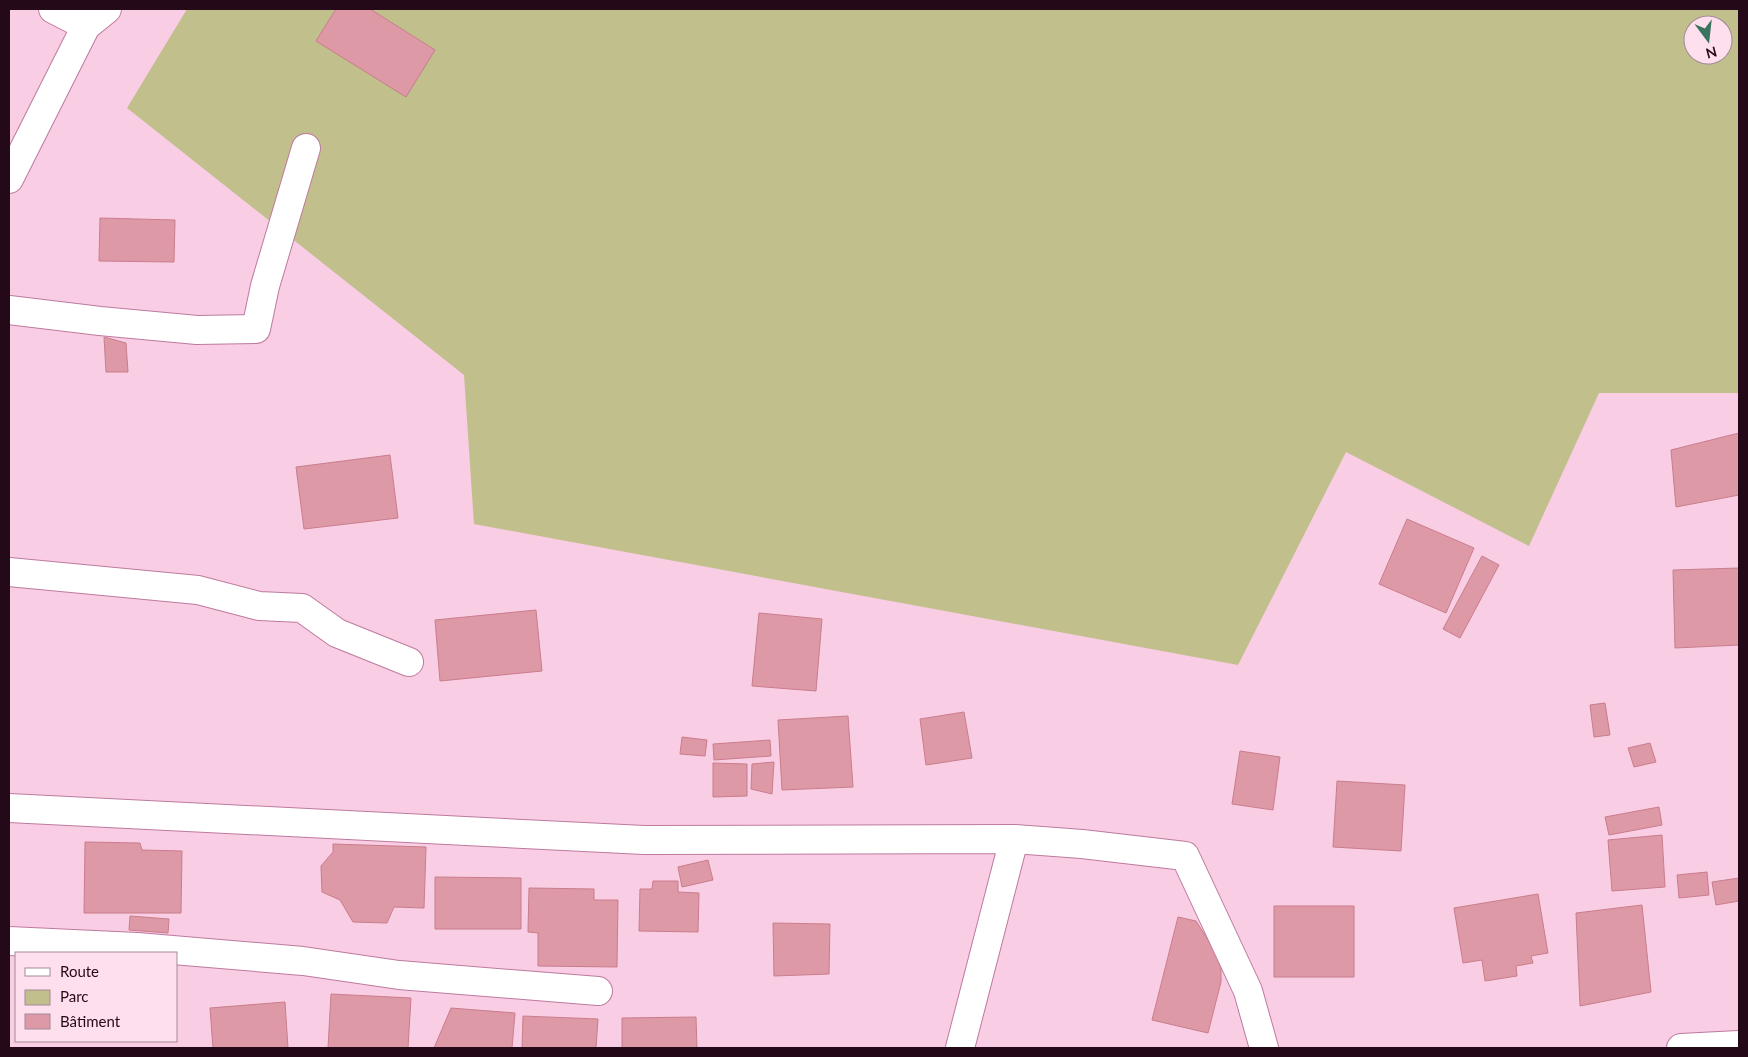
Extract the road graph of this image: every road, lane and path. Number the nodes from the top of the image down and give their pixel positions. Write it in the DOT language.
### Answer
graph roads {
  1 [pos="53,9"];
  2 [pos="107,9"];
  3 [pos="86,26"];
  4 [pos="306,148"];
  5 [pos="9,179"];
  6 [pos="9,310"];
  7 [pos="9,572"];
  8 [pos="409,662"];
  9 [pos="9,808"];
  10 [pos="1014,839"];
  11 [pos="9,941"];
  12 [pos="598,992"];
  13 [pos="1739,1044"];
  14 [pos="960,1048"];
  15 [pos="1264,1048"];
  16 [pos="1681,1048"];
  1 -- 3 [label="street"];
  2 -- 3 [label="street"];
  3 -- 5 [label="street"];
  4 -- 6 [label="street"];
  7 -- 8 [label="street"];
  9 -- 10 [label="street"];
  10 -- 14 [label="street"];
  10 -- 15 [label="street"];
  11 -- 12 [label="street"];
  13 -- 16 [label="street"];
}
